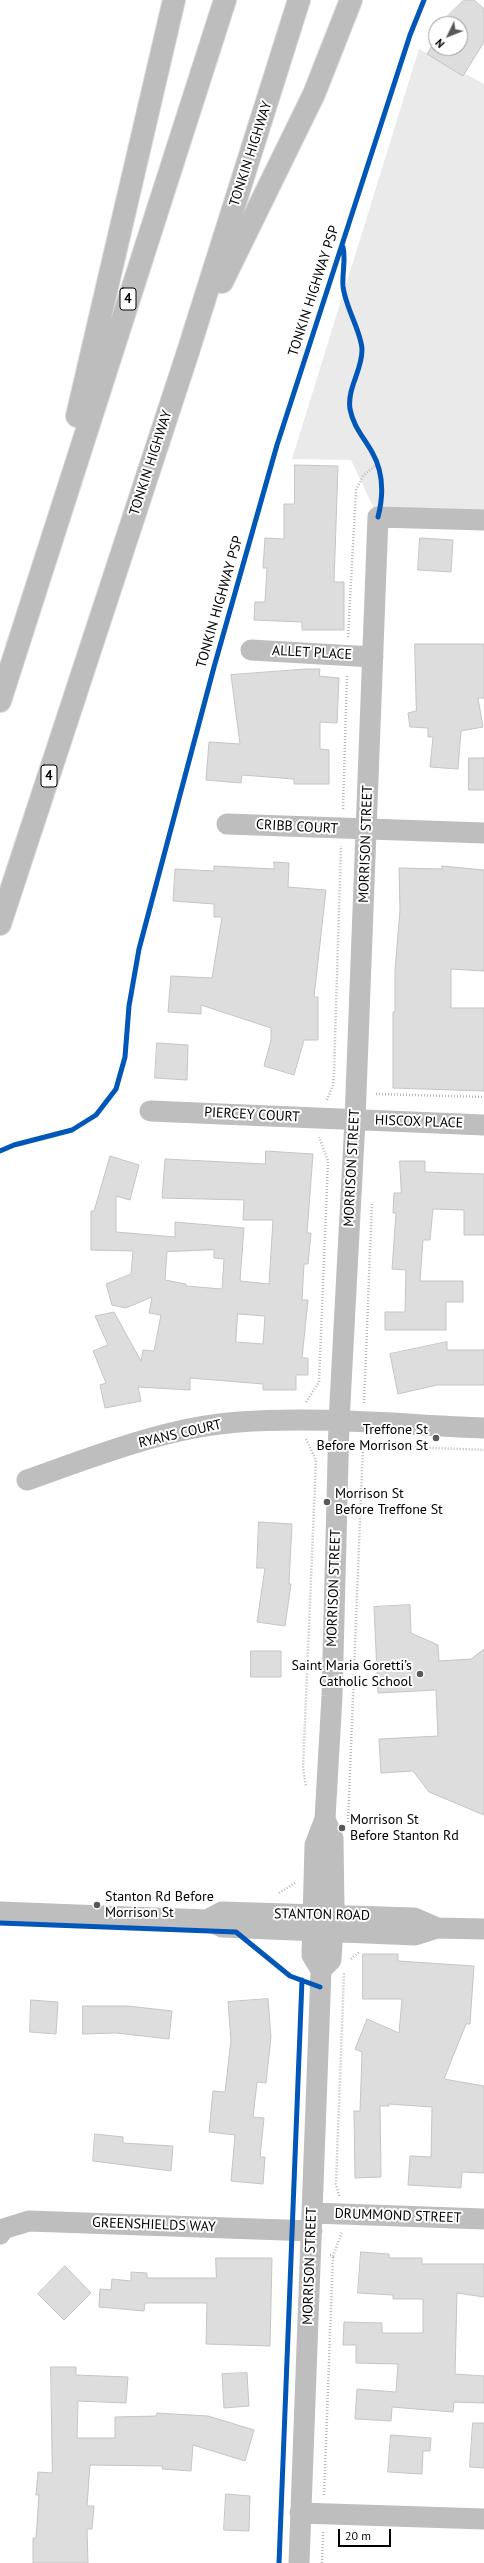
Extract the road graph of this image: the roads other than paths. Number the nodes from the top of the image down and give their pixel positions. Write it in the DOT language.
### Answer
graph roads {
  1 [pos="174,0"];
  2 [pos="225,0"];
  3 [pos="299,0"];
  4 [pos="352,0"];
  5 [pos="187,355"];
  6 [pos="484,520"];
  7 [pos="34,598"];
  8 [pos="250,650"];
  9 [pos="373,657"];
  10 [pos="0,701"];
  11 [pos="227,824"];
  12 [pos="366,831"];
  13 [pos="484,833"];
  14 [pos="0,924"];
  15 [pos="150,1111"];
  16 [pos="365,1120"];
  17 [pos="484,1125"];
  18 [pos="339,1422"];
  19 [pos="484,1428"];
  20 [pos="27,1480"];
  21 [pos="325,1819"];
  22 [pos="0,1912"];
  23 [pos="312,1923"];
  24 [pos="334,1924"];
  25 [pos="484,1929"];
  26 [pos="321,1970"];
  27 [pos="484,2219"];
  28 [pos="312,2222"];
  29 [pos="0,2234"];
  30 [pos="300,2513"];
  31 [pos="484,2519"];
  32 [pos="299,2563"];
  1 -- 7 [label="highway"];
  2 -- 7 [label="highway, 4"];
  3 -- 5 [label="highway, TONKIN HIGHWAY / 4"];
  4 -- 5 [label="highway"];
  5 -- 14 [label="highway, TONKIN HIGHWAY / 4"];
  6 -- 9 [label="street, MORRISON STREET"];
  7 -- 10 [label="highway, 4"];
  8 -- 9 [label="street, ALLET PLACE"];
  9 -- 12 [label="street, MORRISON STREET"];
  11 -- 12 [label="street, CRIBB COURT"];
  12 -- 13 [label="street, CRIBB COURT"];
  12 -- 16 [label="street, MORRISON STREET"];
  15 -- 16 [label="street, PIERCEY COURT"];
  16 -- 17 [label="street, HISCOX PLACE"];
  16 -- 18 [label="street, MORRISON STREET"];
  18 -- 19 [label="street, RYANS COURT"];
  18 -- 20 [label="street, RYANS COURT"];
  18 -- 21 [label="street, MORRISON STREET"];
  21 -- 23 [label="street, MORRISON STREET"];
  21 -- 24 [label="street, MORRISON STREET"];
  22 -- 23 [label="street, STANTON ROAD"];
  23 -- 24 [label="street, STANTON ROAD"];
  23 -- 26 [label="street, MORRISON STREET"];
  24 -- 25 [label="street, STANTON ROAD"];
  24 -- 26 [label="street, MORRISON STREET"];
  26 -- 28 [label="street, MORRISON STREET"];
  27 -- 28 [label="street, DRUMMOND STREET"];
  28 -- 29 [label="street, GREENSHIELDS WAY"];
  28 -- 30 [label="street, MORRISON STREET"];
  30 -- 31 [label="street"];
  30 -- 32 [label="street, MORRISON STREET"];
}
